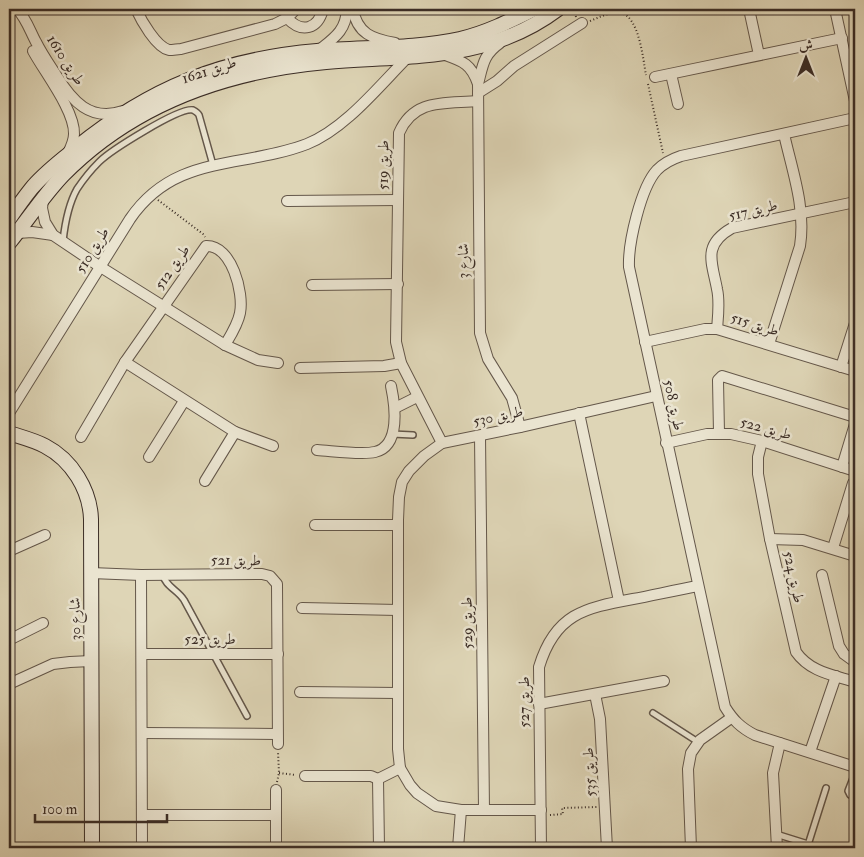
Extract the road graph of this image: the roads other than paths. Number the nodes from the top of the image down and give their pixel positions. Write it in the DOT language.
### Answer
graph roads {
  1 [pos="17,9"];
  2 [pos="136,9"];
  3 [pos="296,9"];
  4 [pos="323,9"];
  5 [pos="348,9"];
  6 [pos="353,9"];
  7 [pos="534,9"];
  8 [pos="558,9"];
  9 [pos="749,9"];
  10 [pos="835,9"];
  11 [pos="9,10"];
  12 [pos="287,18"];
  13 [pos="582,23"];
  14 [pos="509,37"];
  15 [pos="842,38"];
  16 [pos="475,48"];
  17 [pos="318,51"];
  18 [pos="408,52"];
  19 [pos="442,54"];
  20 [pos="759,56"];
  21 [pos="672,74"];
  22 [pos="655,77"];
  23 [pos="58,86"];
  24 [pos="478,93"];
  25 [pos="855,101"];
  26 [pos="678,104"];
  27 [pos="131,108"];
  28 [pos="855,118"];
  29 [pos="784,134"];
  30 [pos="66,157"];
  31 [pos="213,164"];
  32 [pos="43,200"];
  33 [pos="287,200"];
  34 [pos="398,200"];
  35 [pos="855,202"];
  36 [pos="802,214"];
  37 [pos="9,219"];
  38 [pos="53,235"];
  39 [pos="13,238"];
  40 [pos="62,242"];
  41 [pos="99,266"];
  42 [pos="398,284"];
  43 [pos="312,285"];
  44 [pos="163,305"];
  45 [pos="855,323"];
  46 [pos="717,329"];
  47 [pos="645,342"];
  48 [pos="769,344"];
  49 [pos="225,345"];
  50 [pos="125,362"];
  51 [pos="278,363"];
  52 [pos="401,363"];
  53 [pos="841,367"];
  54 [pos="300,368"];
  55 [pos="855,371"];
  56 [pos="391,386"];
  57 [pos="656,396"];
  58 [pos="418,397"];
  59 [pos="184,401"];
  60 [pos="395,408"];
  61 [pos="9,413"];
  62 [pos="579,414"];
  63 [pos="855,417"];
  64 [pos="855,424"];
  65 [pos="520,427"];
  66 [pos="235,432"];
  67 [pos="9,433"];
  68 [pos="719,433"];
  69 [pos="392,434"];
  70 [pos="413,435"];
  71 [pos="480,436"];
  72 [pos="81,437"];
  73 [pos="762,441"];
  74 [pos="442,443"];
  75 [pos="666,443"];
  76 [pos="273,446"];
  77 [pos="317,450"];
  78 [pos="149,457"];
  79 [pos="842,467"];
  80 [pos="855,471"];
  81 [pos="205,481"];
  82 [pos="853,483"];
  83 [pos="315,525"];
  84 [pos="398,525"];
  85 [pos="45,535"];
  86 [pos="770,539"];
  87 [pos="833,548"];
  88 [pos="9,551"];
  89 [pos="855,556"];
  90 [pos="91,573"];
  91 [pos="141,575"];
  92 [pos="163,575"];
  93 [pos="822,575"];
  94 [pos="698,586"];
  95 [pos="619,601"];
  96 [pos="302,608"];
  97 [pos="398,610"];
  98 [pos="43,623"];
  99 [pos="9,640"];
  100 [pos="142,654"];
  101 [pos="213,654"];
  102 [pos="278,654"];
  103 [pos="91,661"];
  104 [pos="855,662"];
  105 [pos="836,676"];
  106 [pos="664,681"];
  107 [pos="855,682"];
  108 [pos="9,684"];
  109 [pos="300,692"];
  110 [pos="398,693"];
  111 [pos="595,694"];
  112 [pos="539,704"];
  113 [pos="654,712"];
  114 [pos="247,716"];
  115 [pos="731,718"];
  116 [pos="142,733"];
  117 [pos="698,742"];
  118 [pos="780,743"];
  119 [pos="810,752"];
  120 [pos="855,767"];
  121 [pos="400,768"];
  122 [pos="855,773"];
  123 [pos="305,776"];
  124 [pos="378,779"];
  125 [pos="826,788"];
  126 [pos="276,790"];
  127 [pos="855,797"];
  128 [pos="460,810"];
  129 [pos="484,810"];
  130 [pos="545,812"];
  131 [pos="142,815"];
  132 [pos="276,815"];
  133 [pos="776,834"];
  134 [pos="807,846"];
  135 [pos="92,848"];
  136 [pos="142,848"];
  137 [pos="276,848"];
  138 [pos="379,848"];
  139 [pos="458,848"];
  140 [pos="541,848"];
  141 [pos="607,848"];
  142 [pos="692,848"];
  143 [pos="777,848"];
  1 -- 11 [label="street"];
  1 -- 23 [label="street, طريق 1610"];
  2 -- 12 [label="street"];
  3 -- 12 [label="street"];
  4 -- 12 [label="street"];
  5 -- 17 [label="street"];
  6 -- 18 [label="street"];
  7 -- 18 [label="street, طريق 1621"];
  8 -- 14 [label="street, شارع 3"];
  9 -- 20 [label="street"];
  10 -- 15 [label="street"];
  13 -- 24 [label="street"];
  14 -- 16 [label="street, شارع 3"];
  14 -- 24 [label="street, شارع 3"];
  15 -- 20 [label="street"];
  15 -- 25 [label="street"];
  16 -- 19 [label="street, طريق 1621"];
  17 -- 18 [label="street, طريق 1621"];
  17 -- 27 [label="street, طريق 1621"];
  18 -- 19 [label="street, طريق 1621"];
  18 -- 31 [label="street, طريق 510"];
  18 -- 32 [label="street, طريق 1621"];
  19 -- 24 [label="street"];
  20 -- 21 [label="street"];
  21 -- 22 [label="street"];
  21 -- 26 [label="street"];
  23 -- 27 [label="street, طريق 1610"];
  23 -- 30 [label="street, طريق 1610"];
  24 -- 34 [label="street, طريق 519"];
  24 -- 65 [label="street, شارع 3"];
  27 -- 30 [label="street, طريق 1621"];
  28 -- 29 [label="street"];
  29 -- 36 [label="street, طريق 517"];
  29 -- 47 [label="street, طريق 508"];
  30 -- 37 [label="street, طريق 1621"];
  31 -- 40 [label="lane"];
  31 -- 41 [label="street, طريق 510"];
  32 -- 38 [label="street, طريق 512"];
  32 -- 39 [label="street, طريق 1621"];
  33 -- 34 [label="street, طريق 519"];
  34 -- 42 [label="street, طريق 519"];
  35 -- 36 [label="street"];
  36 -- 46 [label="street, طريق 517"];
  36 -- 48 [label="street, طريق 517"];
  38 -- 39 [label="street"];
  38 -- 40 [label="street, طريق 512"];
  40 -- 41 [label="street, طريق 512"];
  41 -- 44 [label="street, طريق 512"];
  41 -- 61 [label="street, طريق 510"];
  42 -- 43 [label="street"];
  42 -- 52 [label="street, طريق 519"];
  44 -- 49 [label="street, طريق 512"];
  44 -- 49 [label="street, طريق 512"];
  44 -- 50 [label="street, طريق 512"];
  45 -- 53 [label="street"];
  46 -- 47 [label="street, طريق 515"];
  46 -- 48 [label="street, طريق 515"];
  47 -- 57 [label="street, طريق 508"];
  48 -- 53 [label="street, طريق 515"];
  49 -- 51 [label="street, طريق 512"];
  50 -- 59 [label="street"];
  50 -- 72 [label="street, طريق 512"];
  52 -- 54 [label="street"];
  52 -- 58 [label="street, طريق 519"];
  53 -- 55 [label="street, طريق 515"];
  56 -- 60 [label="street"];
  57 -- 62 [label="street, طريق 530"];
  57 -- 75 [label="street, طريق 508"];
  58 -- 60 [label="street"];
  58 -- 74 [label="street, طريق 519"];
  59 -- 66 [label="street"];
  59 -- 78 [label="street"];
  60 -- 69 [label="street"];
  62 -- 65 [label="street, طريق 530"];
  62 -- 95 [label="street"];
  63 -- 68 [label="street"];
  64 -- 79 [label="street"];
  65 -- 71 [label="street, طريق 530"];
  66 -- 76 [label="street"];
  66 -- 81 [label="street"];
  67 -- 90 [label="street, شارع 30"];
  68 -- 73 [label="street, طريق 522"];
  68 -- 75 [label="street, طريق 522"];
  69 -- 70 [label="lane"];
  69 -- 77 [label="street"];
  71 -- 74 [label="street, طريق 530"];
  71 -- 129 [label="street, طريق 529"];
  73 -- 79 [label="street, طريق 522"];
  73 -- 86 [label="street, طريق 524"];
  74 -- 84 [label="street, طريق 530"];
  75 -- 94 [label="street, طريق 508"];
  79 -- 80 [label="street, طريق 522"];
  82 -- 87 [label="street"];
  83 -- 84 [label="street"];
  84 -- 97 [label="street, طريق 530"];
  85 -- 88 [label="street"];
  86 -- 87 [label="street"];
  86 -- 105 [label="street, طريق 524"];
  87 -- 89 [label="street"];
  90 -- 91 [label="street, طريق 521"];
  90 -- 103 [label="street, شارع 30"];
  91 -- 92 [label="street, طريق 521"];
  91 -- 100 [label="street"];
  92 -- 101 [label="lane"];
  92 -- 102 [label="street, طريق 521"];
  93 -- 104 [label="street"];
  94 -- 95 [label="street, طريق 527"];
  94 -- 115 [label="street, طريق 508"];
  95 -- 112 [label="street, طريق 527"];
  96 -- 97 [label="street"];
  97 -- 110 [label="street, طريق 530"];
  98 -- 99 [label="street"];
  100 -- 101 [label="street, طريق 525"];
  100 -- 116 [label="street"];
  101 -- 102 [label="street, طريق 525"];
  101 -- 114 [label="lane"];
  102 -- 116 [label="street, طريق 521"];
  103 -- 108 [label="street"];
  103 -- 135 [label="street, شارع 30"];
  105 -- 107 [label="street, طريق 524"];
  105 -- 119 [label="street"];
  106 -- 111 [label="street"];
  109 -- 110 [label="street"];
  110 -- 121 [label="street, طريق 530"];
  111 -- 112 [label="street"];
  111 -- 141 [label="street, طريق 535"];
  112 -- 130 [label="street, طريق 527"];
  113 -- 117 [label="lane"];
  115 -- 117 [label="street"];
  115 -- 118 [label="street"];
  116 -- 131 [label="street"];
  117 -- 142 [label="street"];
  118 -- 119 [label="street"];
  118 -- 133 [label="street"];
  119 -- 120 [label="street"];
  121 -- 124 [label="street"];
  121 -- 128 [label="street"];
  122 -- 127 [label="lane"];
  123 -- 124 [label="street"];
  124 -- 138 [label="street"];
  125 -- 134 [label="lane"];
  126 -- 132 [label="street"];
  128 -- 129 [label="street"];
  128 -- 139 [label="street"];
  129 -- 130 [label="street"];
  130 -- 140 [label="street, طريق 527"];
  131 -- 132 [label="street"];
  131 -- 136 [label="street"];
  132 -- 137 [label="street"];
  133 -- 134 [label="lane"];
  133 -- 143 [label="street"];
}
